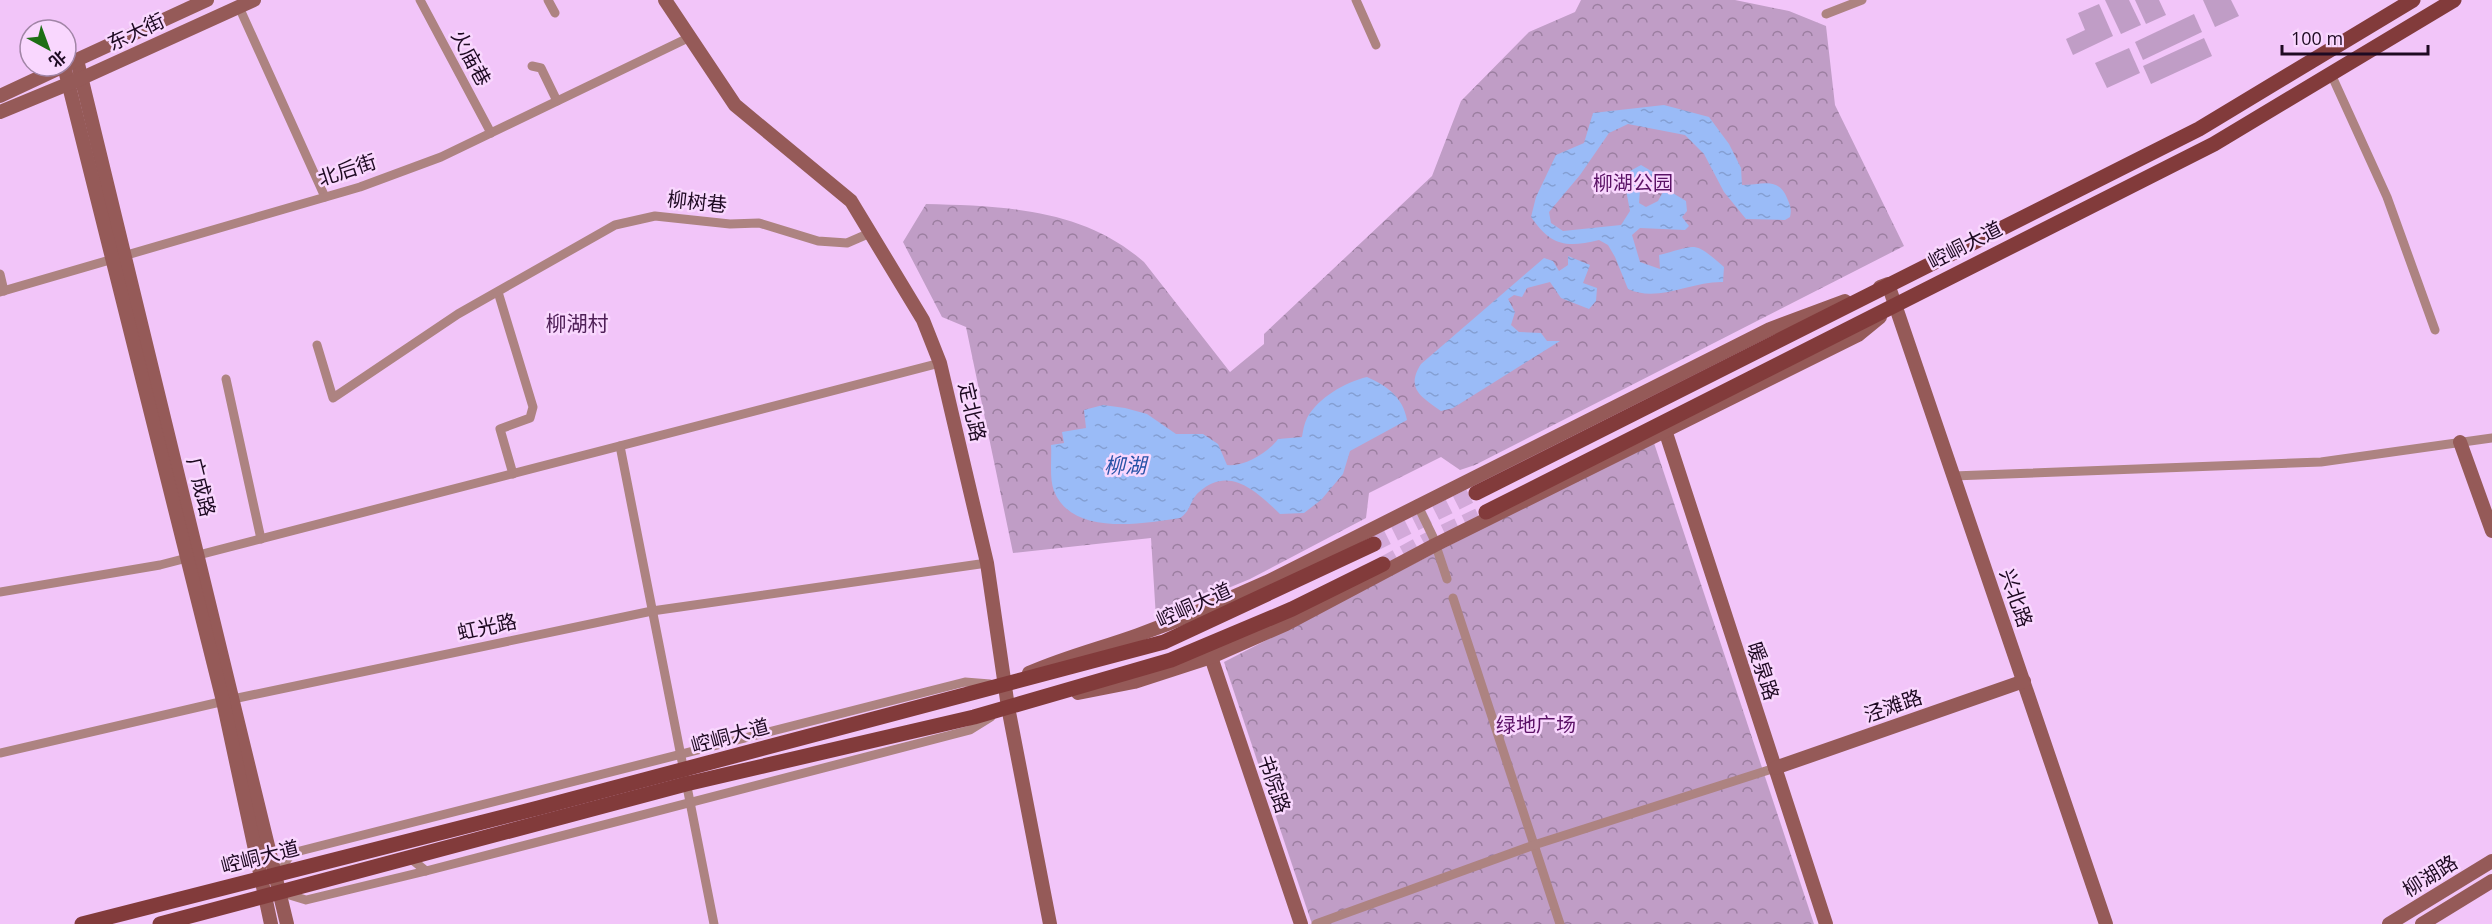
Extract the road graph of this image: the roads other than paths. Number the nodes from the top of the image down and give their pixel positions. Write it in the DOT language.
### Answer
graph roads {
  1 [pos="207,0"];
  2 [pos="254,0"];
  3 [pos="420,0"];
  4 [pos="548,0"];
  5 [pos="665,0"];
  6 [pos="1356,0"];
  7 [pos="1862,0"];
  8 [pos="2413,0"];
  9 [pos="2454,0"];
  10 [pos="237,3"];
  11 [pos="555,13"];
  12 [pos="1826,14"];
  13 [pos="688,38"];
  14 [pos="1376,45"];
  15 [pos="78,59"];
  16 [pos="532,66"];
  17 [pos="2331,74"];
  18 [pos="38,78"];
  19 [pos="74,78"];
  20 [pos="75,81"];
  21 [pos="0,96"];
  22 [pos="557,101"];
  23 [pos="0,112"];
  24 [pos="491,133"];
  25 [pos="325,196"];
  26 [pos="870,233"];
  27 [pos="118,257"];
  28 [pos="0,274"];
  29 [pos="1888,284"];
  30 [pos="2,292"];
  31 [pos="498,292"];
  32 [pos="1895,304"];
  33 [pos="2435,330"];
  34 [pos="317,345"];
  35 [pos="940,363"];
  36 [pos="226,379"];
  37 [pos="1665,430"];
  38 [pos="2492,438"];
  39 [pos="2460,442"];
  40 [pos="620,446"];
  41 [pos="513,474"];
  42 [pos="1953,476"];
  43 [pos="1476,493"];
  44 [pos="1417,504"];
  45 [pos="1486,512"];
  46 [pos="2492,531"];
  47 [pos="261,539"];
  48 [pos="1374,544"];
  49 [pos="1436,545"];
  50 [pos="192,557"];
  51 [pos="987,563"];
  52 [pos="1383,564"];
  53 [pos="1447,579"];
  54 [pos="0,592"];
  55 [pos="1453,597"];
  56 [pos="652,611"];
  57 [pos="1211,657"];
  58 [pos="2024,681"];
  59 [pos="1004,685"];
  60 [pos="228,700"];
  61 [pos="1008,707"];
  62 [pos="0,753"];
  63 [pos="680,753"];
  64 [pos="1774,768"];
  65 [pos="685,777"];
  66 [pos="690,804"];
  67 [pos="1534,845"];
  68 [pos="410,858"];
  69 [pos="2492,861"];
  70 [pos="426,871"];
  71 [pos="269,877"];
  72 [pos="2492,880"];
  73 [pos="273,895"];
  74 [pos="82,924"];
  75 [pos="160,924"];
  76 [pos="271,924"];
  77 [pos="287,924"];
  78 [pos="714,924"];
  79 [pos="1050,924"];
  80 [pos="1301,924"];
  81 [pos="1316,924"];
  82 [pos="1560,924"];
  83 [pos="1826,924"];
  84 [pos="2106,924"];
  85 [pos="2389,924"];
  86 [pos="2421,924"];
  1 -- 15 [label="street, 东大街"];
  2 -- 10 [label="street, 东大街"];
  3 -- 24 [label="street, 火庙巷"];
  4 -- 11 [label="street"];
  5 -- 13 [label="street, 定北路"];
  6 -- 14 [label="street"];
  7 -- 12 [label="street"];
  8 -- 29 [label="main road, 崆峒大道"];
  9 -- 17 [label="main road, 崆峒大道"];
  10 -- 20 [label="street, 东大街"];
  10 -- 25 [label="street"];
  13 -- 22 [label="street, 北后街"];
  13 -- 26 [label="street, 定北路"];
  16 -- 22 [label="street"];
  17 -- 32 [label="main road, 崆峒大道"];
  17 -- 33 [label="street"];
  18 -- 21 [label="street, 东大街"];
  19 -- 20 [label="street, 广成路"];
  20 -- 23 [label="street, 东大街"];
  20 -- 27 [label="street, 广成路"];
  22 -- 24 [label="street, 北后街"];
  24 -- 25 [label="street, 北后街"];
  25 -- 27 [label="street, 北后街"];
  26 -- 31 [label="street, 柳树巷"];
  26 -- 35 [label="street, 定北路"];
  27 -- 30 [label="street, 北后街"];
  27 -- 50 [label="street, 广成路"];
  28 -- 30 [label="street"];
  29 -- 32 [label="street, 兴北路"];
  29 -- 43 [label="main road, 崆峒大道"];
  29 -- 44 [label="street"];
  31 -- 34 [label="street, 柳树巷"];
  31 -- 41 [label="street"];
  32 -- 37 [label="street"];
  32 -- 42 [label="street, 兴北路"];
  32 -- 45 [label="main road, 崆峒大道"];
  35 -- 40 [label="street"];
  35 -- 51 [label="street, 定北路"];
  36 -- 47 [label="street"];
  37 -- 49 [label="street"];
  37 -- 64 [label="street, 暖泉路"];
  38 -- 39 [label="street"];
  39 -- 42 [label="street"];
  39 -- 46 [label="street"];
  40 -- 41 [label="street"];
  40 -- 56 [label="street"];
  41 -- 47 [label="street"];
  42 -- 58 [label="street, 兴北路"];
  44 -- 49 [label="street"];
  44 -- 59 [label="street"];
  47 -- 50 [label="street"];
  48 -- 59 [label="main road, 崆峒大道"];
  49 -- 53 [label="street"];
  49 -- 57 [label="street"];
  50 -- 54 [label="street"];
  50 -- 60 [label="street, 广成路"];
  51 -- 56 [label="street, 虹光路"];
  51 -- 59 [label="street, 定北路"];
  52 -- 61 [label="main road, 崆峒大道"];
  55 -- 67 [label="street"];
  56 -- 60 [label="street, 虹光路"];
  56 -- 63 [label="street"];
  57 -- 61 [label="street"];
  57 -- 80 [label="street, 书院路"];
  58 -- 64 [label="street, 泾滩路"];
  58 -- 84 [label="street, 兴北路"];
  59 -- 61 [label="street, 定北路"];
  59 -- 63 [label="street"];
  59 -- 65 [label="main road, 崆峒大道"];
  60 -- 62 [label="street, 虹光路"];
  60 -- 71 [label="street, 广成路"];
  61 -- 65 [label="main road, 崆峒大道"];
  61 -- 66 [label="street"];
  61 -- 79 [label="street, 定北路"];
  63 -- 65 [label="street"];
  63 -- 71 [label="street"];
  64 -- 67 [label="street"];
  64 -- 83 [label="street, 暖泉路"];
  65 -- 66 [label="street"];
  65 -- 68 [label="main road, 崆峒大道"];
  65 -- 71 [label="main road, 崆峒大道"];
  66 -- 70 [label="street"];
  66 -- 78 [label="street"];
  67 -- 81 [label="street"];
  67 -- 82 [label="street"];
  68 -- 70 [label="street"];
  68 -- 73 [label="main road, 崆峒大道"];
  69 -- 85 [label="street, 柳湖路"];
  70 -- 73 [label="street"];
  71 -- 73 [label="street, 广成路"];
  71 -- 74 [label="main road, 崆峒大道"];
  72 -- 86 [label="street, 柳湖路"];
  73 -- 75 [label="main road, 崆峒大道"];
  73 -- 76 [label="street, 广成路"];
  73 -- 77 [label="street, 广成路"];
}
